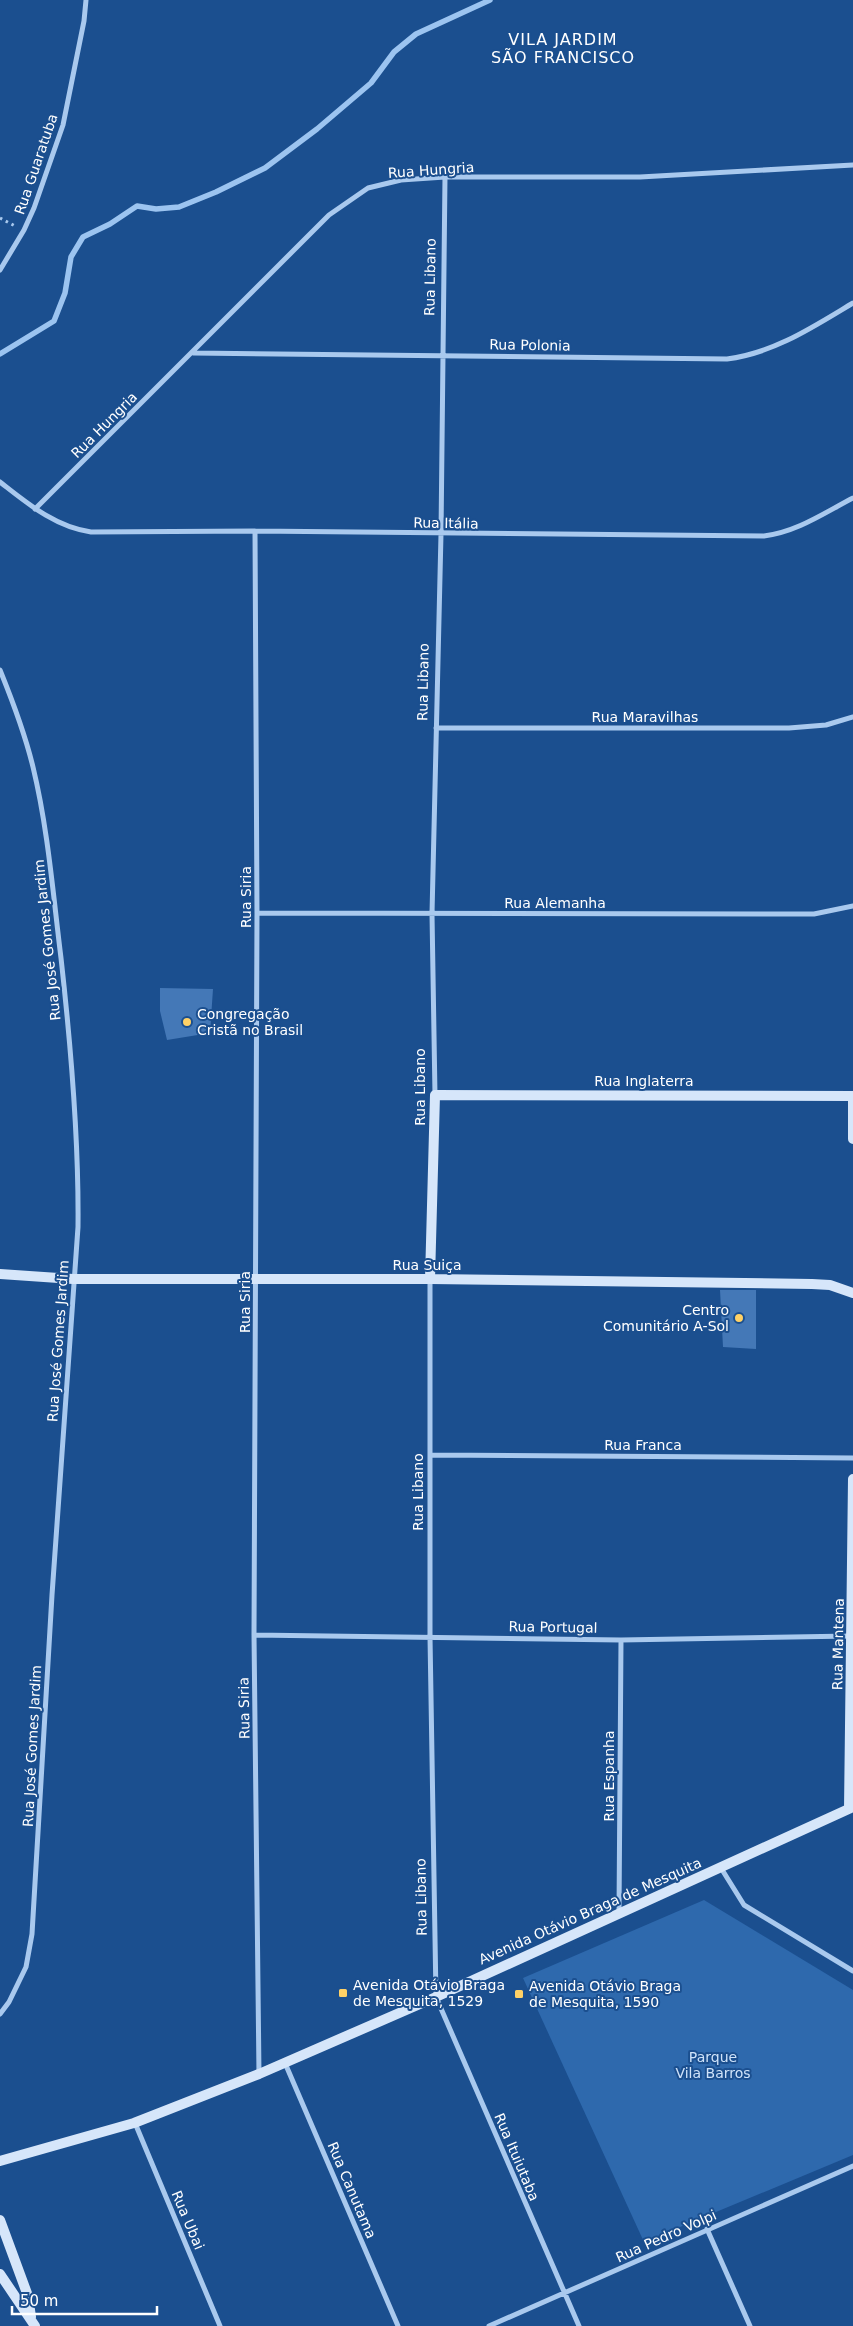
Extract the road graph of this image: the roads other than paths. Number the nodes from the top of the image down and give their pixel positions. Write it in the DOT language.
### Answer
graph roads {
  1 [pos="86,0"];
  2 [pos="853,165"];
  3 [pos="445,177"];
  4 [pos="0,270"];
  5 [pos="853,303"];
  6 [pos="193,353"];
  7 [pos="443,355"];
  8 [pos="0,482"];
  9 [pos="853,498"];
  10 [pos="35,509"];
  11 [pos="255,531"];
  12 [pos="440,534"];
  13 [pos="0,670"];
  14 [pos="853,717"];
  15 [pos="436,728"];
  16 [pos="853,906"];
  17 [pos="257,913"];
  18 [pos="432,914"];
  19 [pos="435,1095"];
  20 [pos="853,1096"];
  21 [pos="853,1139"];
  22 [pos="0,1274"];
  23 [pos="73,1279"];
  24 [pos="430,1279"];
  25 [pos="257,1280"];
  26 [pos="853,1292"];
  27 [pos="432,1455"];
  28 [pos="853,1458"];
  29 [pos="853,1479"];
  30 [pos="254,1635"];
  31 [pos="852,1636"];
  32 [pos="430,1637"];
  33 [pos="622,1640"];
  34 [pos="851,1808"];
  35 [pos="721,1867"];
  36 [pos="619,1913"];
  37 [pos="853,1970"];
  38 [pos="436,1997"];
  39 [pos="0,2014"];
  40 [pos="285,2063"];
  41 [pos="259,2074"];
  42 [pos="134,2123"];
  43 [pos="0,2161"];
  44 [pos="853,2166"];
  45 [pos="0,2220"];
  46 [pos="707,2230"];
  47 [pos="0,2274"];
  48 [pos="564,2293"];
  49 [pos="33,2322"];
  50 [pos="220,2326"];
  51 [pos="398,2326"];
  52 [pos="488,2326"];
  53 [pos="579,2326"];
  54 [pos="750,2326"];
  1 -- 4 [label="street, Rua Guaratuba"];
  2 -- 3 [label="street, Rua Hungria"];
  3 -- 6 [label="street, Rua Hungria"];
  3 -- 7 [label="street, Rua Libano"];
  5 -- 7 [label="street, Rua Polonia"];
  6 -- 7 [label="street, Rua Polonia"];
  6 -- 10 [label="street, Rua Hungria"];
  7 -- 12 [label="street, Rua Libano"];
  8 -- 10 [label="street"];
  9 -- 12 [label="street, Rua Itália"];
  10 -- 11 [label="street, Rua Itália"];
  11 -- 12 [label="street, Rua Itália"];
  11 -- 17 [label="street, Rua Siria"];
  12 -- 15 [label="street, Rua Libano"];
  13 -- 23 [label="street, Rua José Gomes Jardim"];
  14 -- 15 [label="street, Rua Maravilhas"];
  15 -- 18 [label="street, Rua Libano"];
  16 -- 18 [label="street, Rua Alemanha"];
  17 -- 18 [label="street, Rua Alemanha"];
  17 -- 25 [label="street, Rua Siria"];
  18 -- 19 [label="street, Rua Libano"];
  19 -- 20 [label="street, Rua Inglaterra"];
  19 -- 24 [label="street, Rua Libano"];
  20 -- 21 [label="street"];
  22 -- 23 [label="street, Rua Suiça"];
  23 -- 25 [label="street, Rua Suiça"];
  23 -- 39 [label="street, Rua José Gomes Jardim"];
  24 -- 25 [label="street, Rua Suiça"];
  24 -- 26 [label="street, Rua Suiça"];
  24 -- 27 [label="street, Rua Libano"];
  25 -- 30 [label="street, Rua Siria"];
  27 -- 28 [label="street, Rua Franca"];
  27 -- 32 [label="street, Rua Libano"];
  29 -- 31 [label="street, Rua Mantena"];
  30 -- 32 [label="street, Rua Portugal"];
  30 -- 41 [label="street, Rua Siria"];
  31 -- 33 [label="street, Rua Portugal"];
  31 -- 34 [label="street, Rua Mantena"];
  32 -- 33 [label="street, Rua Portugal"];
  32 -- 38 [label="street, Rua Libano"];
  33 -- 36 [label="street, Rua Espanha"];
  34 -- 35 [label="street, Avenida Otávio Braga de Mesquita"];
  35 -- 36 [label="street, Avenida Otávio Braga de Mesquita"];
  35 -- 37 [label="street"];
  36 -- 38 [label="street, Avenida Otávio Braga de Mesquita"];
  38 -- 40 [label="street, Avenida Otávio Braga de Mesquita"];
  38 -- 48 [label="street, Rua Ituiutaba"];
  40 -- 41 [label="street, Avenida Otávio Braga de Mesquita"];
  40 -- 51 [label="street, Rua Canutama"];
  41 -- 42 [label="street, Avenida Otávio Braga de Mesquita"];
  42 -- 43 [label="street, Avenida Otávio Braga de Mesquita"];
  42 -- 50 [label="street, Rua Ubai"];
  44 -- 46 [label="street, Rua Pedro Volpi"];
  45 -- 49 [label="street"];
  46 -- 48 [label="street, Rua Pedro Volpi"];
  46 -- 54 [label="street"];
  47 -- 49 [label="street"];
  48 -- 52 [label="street, Rua Pedro Volpi"];
  48 -- 53 [label="street, Rua Ituiutaba"];
}
